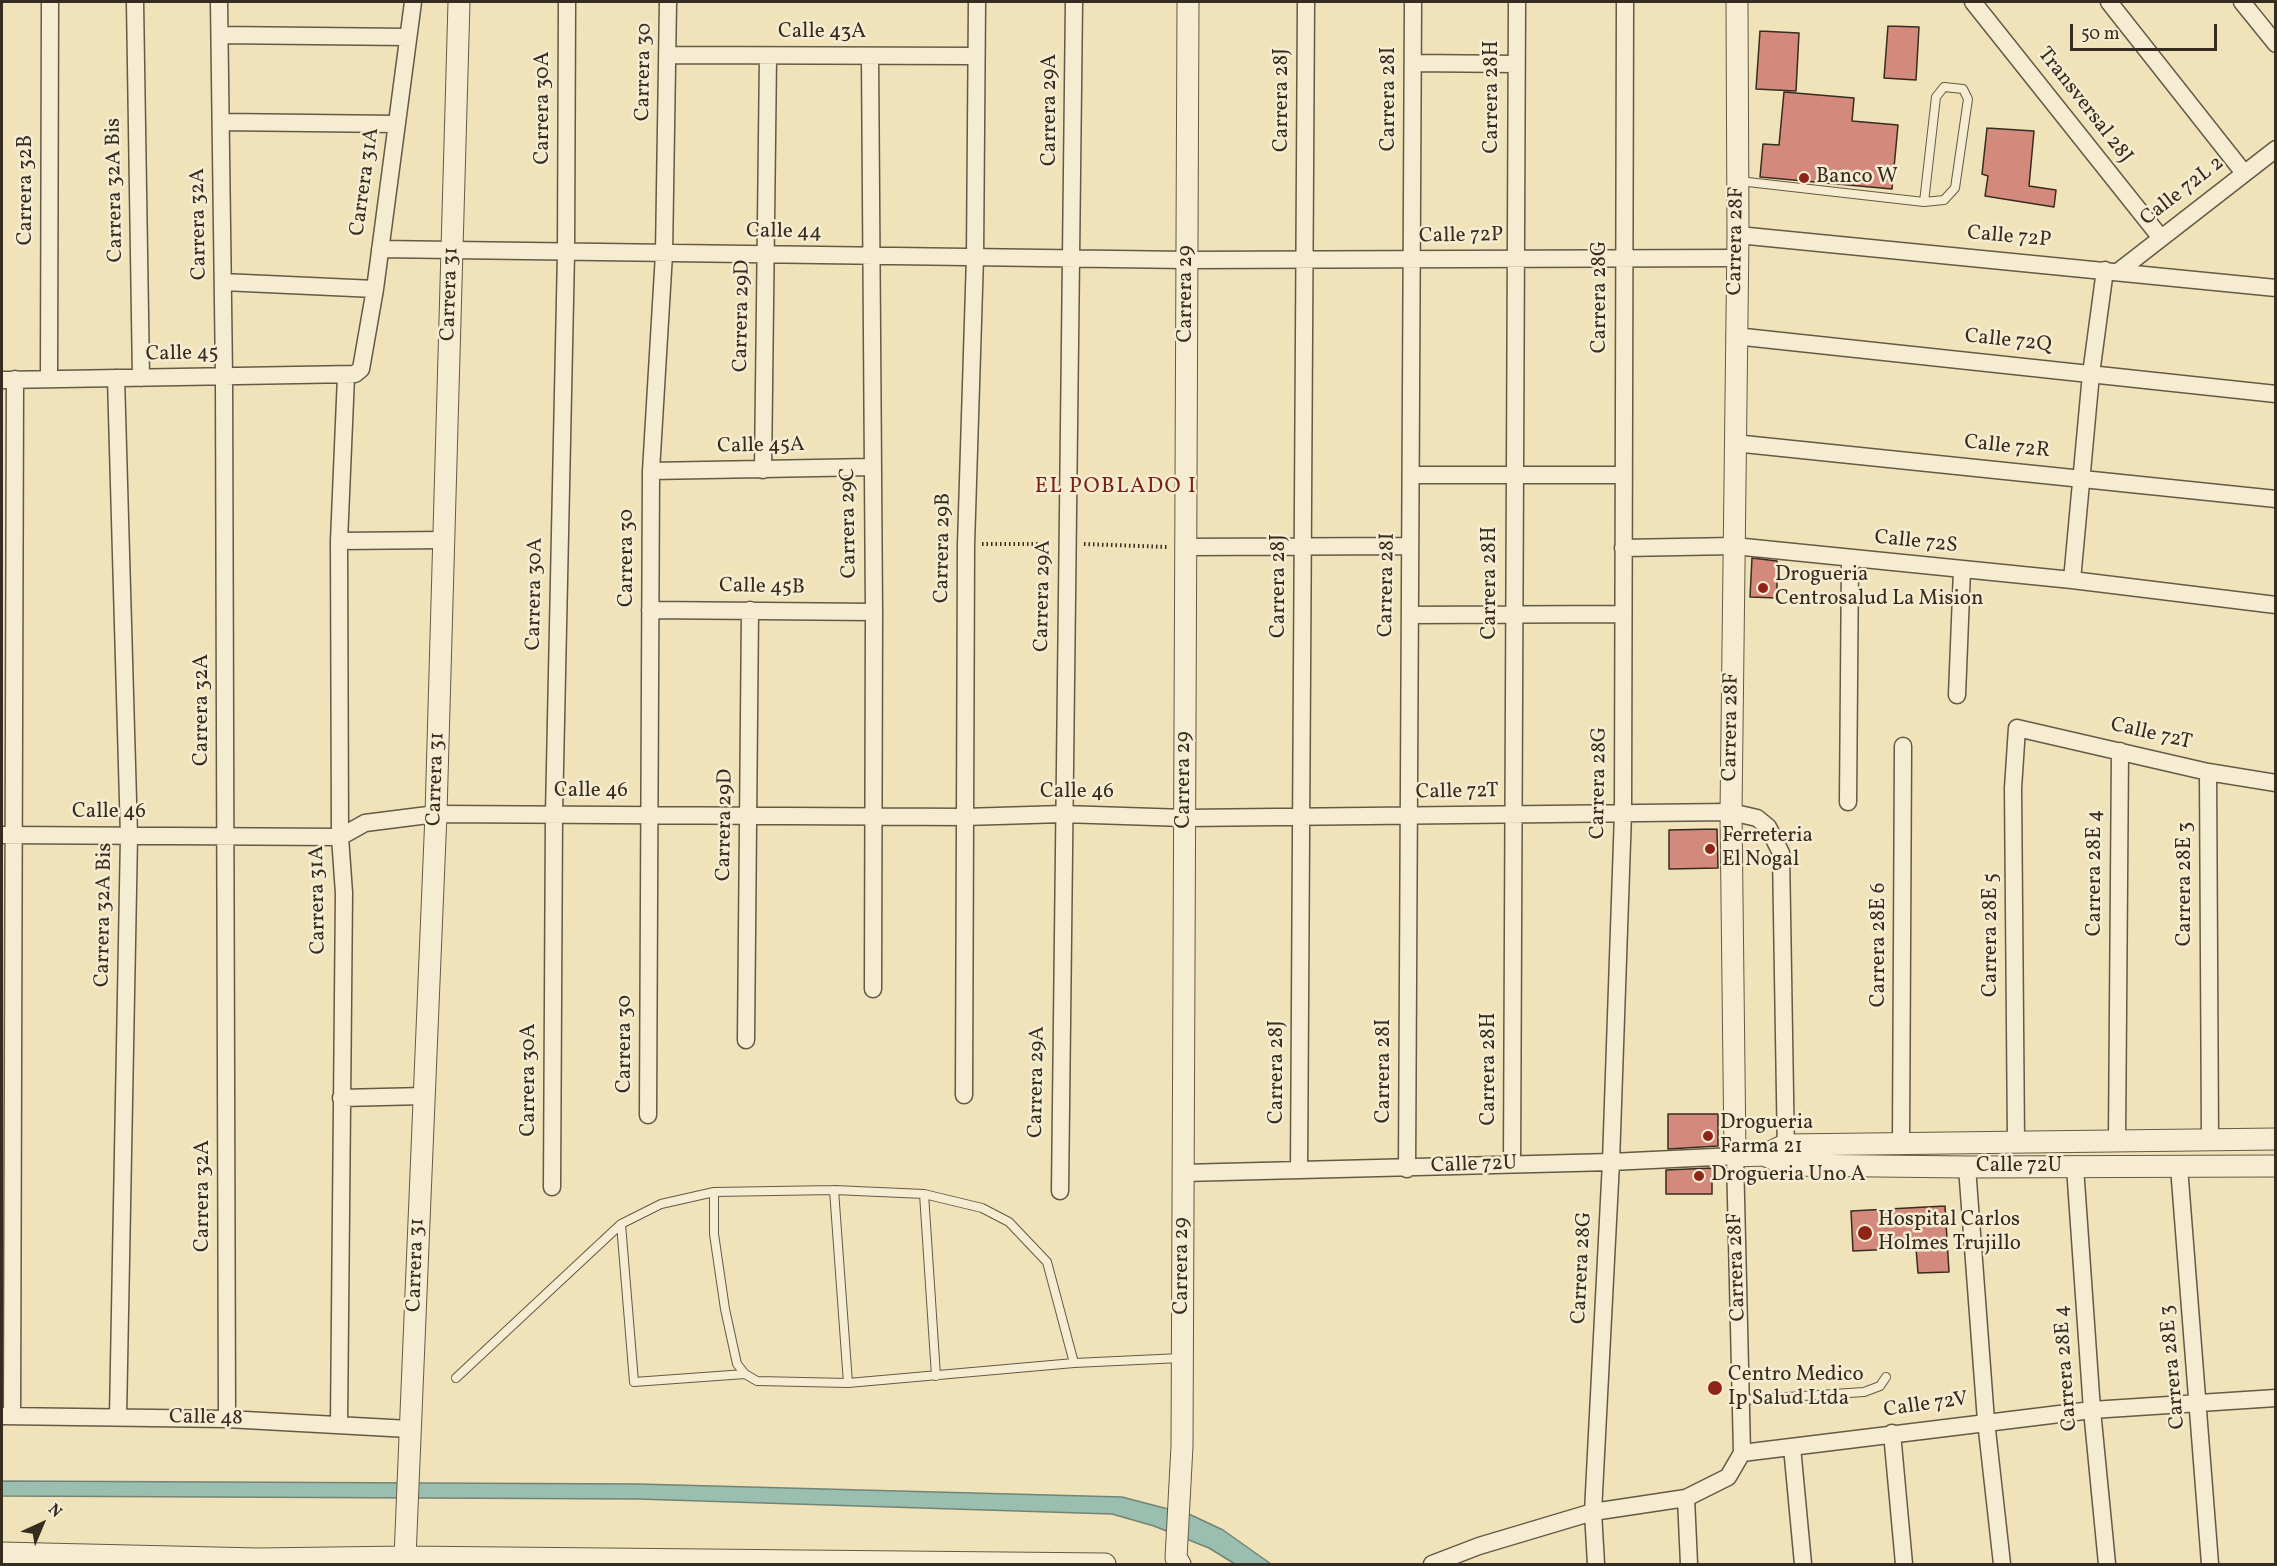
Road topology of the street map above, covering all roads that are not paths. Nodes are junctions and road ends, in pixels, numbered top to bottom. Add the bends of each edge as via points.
1 (50, 2) edge
2 (135, 2) edge
3 (219, 2) edge
4 (413, 2) edge
5 (459, 2) edge
6 (567, 2) edge
7 (668, 2) edge
8 (977, 2) edge
9 (1074, 2) edge
10 (1188, 2) edge
11 (1306, 2) edge
12 (1413, 2) edge
13 (1516, 2) edge
14 (1625, 2) edge
15 (1737, 2) edge
16 (1973, 2) edge
17 (2109, 2) edge
18 (2242, 2) edge
19 (220, 35) junction
20 (408, 37) junction
21 (2276, 44) edge
22 (668, 55) junction
23 (768, 56) junction
24 (870, 56) junction
25 (976, 56) junction
26 (1413, 63) junction
27 (1516, 64) junction
28 (221, 122) junction
29 (397, 124) junction
30 (2276, 149) edge
31 (2244, 173) junction
32 (1738, 181) junction
33 (1924, 202) junction
34 (1738, 236) junction
35 (2161, 238) junction
36 (380, 249) junction
37 (452, 251) junction
38 (566, 253) junction
39 (664, 254) junction
40 (767, 255) junction
41 (870, 257) junction
42 (975, 258) junction
43 (1073, 258) junction
44 (1737, 258) junction
45 (1514, 259) junction
46 (1187, 260) junction
47 (1305, 260) junction
48 (1623, 260) junction
49 (1412, 261) junction
50 (2112, 271) junction
51 (223, 282) junction
52 (2273, 286) edge
53 (375, 289) junction
54 (1735, 336) junction
55 (353, 372) junction
56 (2091, 374) junction
57 (224, 377) junction
58 (116, 378) junction
59 (141, 378) junction
60 (49, 379) junction
61 (8, 380) edge
62 (2276, 394) edge
63 (1734, 443) junction
64 (871, 467) junction
65 (763, 470) junction
66 (651, 471) junction
67 (1413, 475) junction
68 (1514, 475) junction
69 (1623, 475) junction
70 (2081, 478) junction
71 (2276, 499) edge
72 (444, 540) junction
73 (339, 541) junction
74 (1303, 546) junction
75 (1410, 546) junction
76 (1734, 546) junction
77 (1186, 547) junction
78 (1623, 548) junction
79 (1850, 559) junction
80 (1962, 570) junction
81 (2072, 580) junction
82 (2276, 605) edge
83 (650, 610) junction
84 (750, 610) junction
85 (874, 612) junction
86 (1514, 614) junction
87 (1623, 614) junction
88 (1410, 615) junction
89 (1957, 695) dead end
90 (2017, 728) joint
91 (1904, 746) dead end
92 (2120, 751) junction
93 (2208, 772) junction
94 (2276, 783) edge
95 (1848, 801) dead end
96 (1731, 812) junction
97 (436, 813) junction
98 (1623, 813) junction
99 (554, 814) junction
100 (649, 814) junction
101 (1063, 814) junction
102 (748, 815) junction
103 (1513, 815) junction
104 (873, 816) junction
105 (964, 817) junction
106 (1302, 817) junction
107 (1409, 817) junction
108 (1185, 818) junction
109 (8, 835) edge
110 (129, 836) junction
111 (226, 836) junction
112 (340, 837) junction
113 (873, 989) dead end
114 (746, 1040) dead end
115 (964, 1095) dead end
116 (424, 1096) junction
117 (341, 1098) junction
118 (648, 1115) dead end
119 (2276, 1139) edge
120 (2117, 1140) junction
121 (2210, 1140) junction
122 (2016, 1142) junction
123 (1901, 1144) junction
124 (1786, 1155) junction
125 (1735, 1156) junction
126 (1611, 1162) junction
127 (1512, 1164) junction
128 (2276, 1166) edge
129 (1967, 1167) junction
130 (2075, 1167) junction
131 (2179, 1167) junction
132 (1407, 1168) junction
133 (1299, 1170) junction
134 (1183, 1173) junction
135 (552, 1187) dead end
136 (834, 1190) junction
137 (1059, 1191) dead end
138 (714, 1192) junction
139 (924, 1194) junction
140 (621, 1224) junction
141 (1182, 1358) junction
142 (1074, 1363) junction
143 (745, 1374) junction
144 (936, 1376) junction
145 (1886, 1377) dead end
146 (456, 1378) dead end
147 (848, 1383) junction
148 (2276, 1398) edge
149 (1741, 1400) junction
150 (2200, 1404) junction
151 (2092, 1410) junction
152 (7, 1416) edge
153 (118, 1417) junction
154 (227, 1419) junction
155 (1986, 1421) junction
156 (339, 1423) junction
157 (1892, 1433) junction
158 (409, 1436) junction
159 (1792, 1447) junction
160 (1742, 1453) junction
161 (1686, 1498) junction
162 (1593, 1512) junction
163 (2, 1553) edge
164 (405, 1557) junction
165 (1176, 1558) edge
166 (97, 1559) edge
167 (375, 1561) edge
168 (479, 1561) edge
169 (258, 1562) edge
170 (586, 1562) edge
171 (694, 1562) edge
172 (803, 1563) edge
173 (915, 1563) edge
174 (1029, 1564) edge
175 (1105, 1564) edge
176 (1432, 1564) edge
177 (1596, 1564) edge
178 (1689, 1564) edge
179 (1803, 1564) edge
180 (1904, 1564) edge
181 (2002, 1564) edge
182 (2107, 1564) edge
183 (2210, 1564) edge

1 - 60 street, Carrera 32B
2 - 59 street, Carrera 32A Bis
3 - 19 street, Carrera 32A
4 - 20 street, Carrera 31A
5 - 37 street, Carrera 31
6 - 38 street, Carrera 30A
7 - 22 street, Carrera 30
8 - 25 street, Carrera 29B
9 - 43 street, Carrera 29A
10 - 46 street, Carrera 29
11 - 47 street, Carrera 28J
12 - 26 street, Carrera 28I
13 - 27 street, Carrera 28H
14 - 48 street, Carrera 28G
15 - 32 street, Carrera 28F
16 - 35 street, Transversal 28J
17 - 31 street
18 - 21 street
19 - 20 street
19 - 28 street, Carrera 32A
20 - 29 street, Carrera 31A
22 - 23 street, Calle 43A
22 - 39 street, Carrera 30
23 - 24 street, Calle 43A
23 - 40 street, Carrera 29D
24 - 25 street, Calle 43A
24 - 41 street, Carrera 29C
25 - 42 street, Carrera 29B
26 - 27 street
26 - 49 street, Carrera 28I
27 - 45 street, Carrera 28H
28 - 29 street
28 - 51 street, Carrera 32A
29 - 36 street, Carrera 31A
30 - 31 street, Calle 72L 2
31 - 35 street, Calle 72L 2
32 - 33 lane
32 - 34 street, Carrera 28F
33 - 33 lane via 1944,200 1955,188 1968,99 1963,89 1944,87 1936,97
34 - 44 street, Carrera 28F
34 - 50 street, Calle 72P
35 - 50 street, Calle 72L 2
36 - 37 street, Calle 44
36 - 53 street, Carrera 31A
37 - 38 street, Calle 44
37 - 72 street, Carrera 31
38 - 39 street, Calle 44
38 - 99 street, Carrera 30A
39 - 40 street, Calle 44
39 - 66 street, Carrera 30
40 - 41 street, Calle 44
40 - 65 street, Carrera 29D
41 - 42 street, Calle 44
41 - 64 street, Carrera 29C
42 - 43 street, Calle 44
42 - 105 street, Carrera 29B via 966,544
43 - 46 street, Calle 44
43 - 101 street, Carrera 29A
44 - 48 street, Calle 72P
44 - 54 street, Carrera 28F
45 - 48 street, Calle 72P
45 - 49 street, Calle 72P
45 - 68 street, Carrera 28H
46 - 47 street, Calle 72P
46 - 77 street, Carrera 29
47 - 49 street, Calle 72P
47 - 74 street, Carrera 28J
48 - 69 street, Carrera 28G
49 - 67 street, Carrera 28I
50 - 52 street, Calle 72P
50 - 56 street
51 - 53 street
51 - 57 street, Carrera 32A
53 - 55 street, Carrera 31A
54 - 56 street, Calle 72Q
54 - 63 street, Carrera 28F
55 - 57 street, Calle 45
55 - 73 street, Carrera 31A
56 - 62 street, Calle 72Q
56 - 70 street
57 - 59 street, Calle 45
57 - 111 street, Carrera 32A
58 - 59 street, Calle 45
58 - 60 street, Calle 45
58 - 110 street, Carrera 32A Bis
60 - 61 street, Calle 45
61 - 109 street
63 - 70 street, Calle 72R
63 - 76 street, Carrera 28F
64 - 65 street, Calle 45A
64 - 85 street, Carrera 29C
65 - 66 street, Calle 45A
66 - 83 street, Carrera 30
67 - 68 street
67 - 75 street, Carrera 28I
68 - 69 street
68 - 86 street, Carrera 28H
69 - 78 street, Carrera 28G
70 - 71 street, Calle 72R
70 - 81 street
72 - 73 street
72 - 97 street, Carrera 31
73 - 112 street, Carrera 31A
74 - 75 street
74 - 77 street
74 - 106 street, Carrera 28J
75 - 88 street, Carrera 28I
76 - 78 street, Calle 72S
76 - 79 street, Calle 72S
76 - 96 street, Carrera 28F
77 - 108 street, Carrera 29
78 - 87 street, Carrera 28G
79 - 80 street, Calle 72S
79 - 95 street
80 - 81 street, Calle 72S
80 - 89 street
81 - 82 street, Calle 72S
83 - 84 street, Calle 45B
83 - 100 street, Carrera 30
84 - 85 street, Calle 45B
84 - 102 street, Carrera 29D
85 - 104 street, Carrera 29C
86 - 87 street
86 - 88 street
86 - 103 street, Carrera 28H
87 - 98 street, Carrera 28G
88 - 107 street, Carrera 28I
90 - 92 street, Calle 72T
90 - 122 street, Carrera 28E 5 via 2013,789
91 - 123 street, Carrera 28E 6
92 - 93 street, Calle 72T
92 - 120 street, Carrera 28E 4
93 - 94 street, Calle 72T
93 - 121 street, Carrera 28E 3
96 - 98 street, Calle 72T
96 - 124 street, Calle 72T via 1757,818 1768,827 1781,853
96 - 125 street, Carrera 28F
97 - 99 street, Calle 46
97 - 112 street, Calle 46 via 365,823
97 - 116 street, Carrera 31
98 - 103 street, Calle 72T
98 - 126 street, Carrera 28G
99 - 100 street, Calle 46
99 - 135 street, Carrera 30A
100 - 102 street, Calle 46
100 - 118 street, Carrera 30
101 - 105 street, Calle 46
101 - 108 street, Calle 46
101 - 137 street, Carrera 29A
102 - 104 street, Calle 46
102 - 114 street, Carrera 29D
103 - 107 street, Calle 72T
103 - 127 street, Carrera 28H
104 - 105 street, Calle 46
104 - 113 street, Carrera 29C
105 - 115 street, Carrera 29B
106 - 107 street, Calle 72T
106 - 108 street, Calle 72T
106 - 133 street, Carrera 28J
107 - 132 street, Carrera 28I
108 - 134 street, Carrera 29
109 - 110 street, Calle 46
109 - 152 street
110 - 111 street, Calle 46
110 - 153 street, Carrera 32A Bis
111 - 112 street, Calle 46
111 - 154 street, Carrera 32A
112 - 117 street, Carrera 31A via 344,893
116 - 117 street
116 - 158 street, Carrera 31
117 - 156 street, Carrera 31A
119 - 121 street, Calle 72U
120 - 121 street, Calle 72U
120 - 122 street, Calle 72U
122 - 123 street, Calle 72U
123 - 124 street, Calle 72U
124 - 125 street, Calle 72U
124 - 129 street, Calle 72U
125 - 126 street, Calle 72U
125 - 149 street, Carrera 28F
126 - 127 street, Calle 72U
126 - 162 street, Carrera 28G
127 - 132 street, Calle 72U
128 - 131 street, Calle 72U
129 - 130 street, Calle 72U
129 - 155 street
130 - 131 street, Calle 72U
130 - 151 street, Carrera 28E 4
131 - 150 street, Carrera 28E 3
132 - 133 street, Calle 72U
133 - 134 street, Calle 72U
134 - 141 street, Carrera 29
136 - 138 lane
136 - 139 lane
136 - 147 lane
138 - 140 lane via 661,1204
138 - 143 lane via 714,1234 725,1309 737,1364
139 - 142 lane via 982,1208 1009,1222 1047,1262
139 - 144 lane
140 - 143 lane via 634,1382
140 - 146 lane
141 - 142 lane
141 - 165 street, Carrera 29
142 - 144 lane
143 - 147 lane via 758,1381
144 - 147 lane
145 - 149 lane via 1880,1386 1864,1392
148 - 150 street, Calle 72V
149 - 160 street, Carrera 28F
150 - 151 street, Calle 72V
150 - 183 street, Carrera 28E 3
151 - 155 street, Calle 72V
151 - 182 street, Carrera 28E 4
152 - 153 street, Calle 48
153 - 154 street, Calle 48
154 - 156 street, Calle 48
155 - 157 street, Calle 72V
155 - 181 street
156 - 158 street, Calle 48
157 - 159 street, Calle 72V
157 - 180 street
158 - 164 street, Carrera 31
159 - 160 street, Calle 72V
159 - 179 street
160 - 161 street via 1728,1477
161 - 162 street
161 - 178 street
162 - 176 street
162 - 177 street, Carrera 28G
163 - 166 street
164 - 167 street
164 - 168 street
166 - 169 street
167 - 169 street
168 - 170 street
170 - 171 street
171 - 172 street
172 - 173 street
173 - 174 street
174 - 175 street

